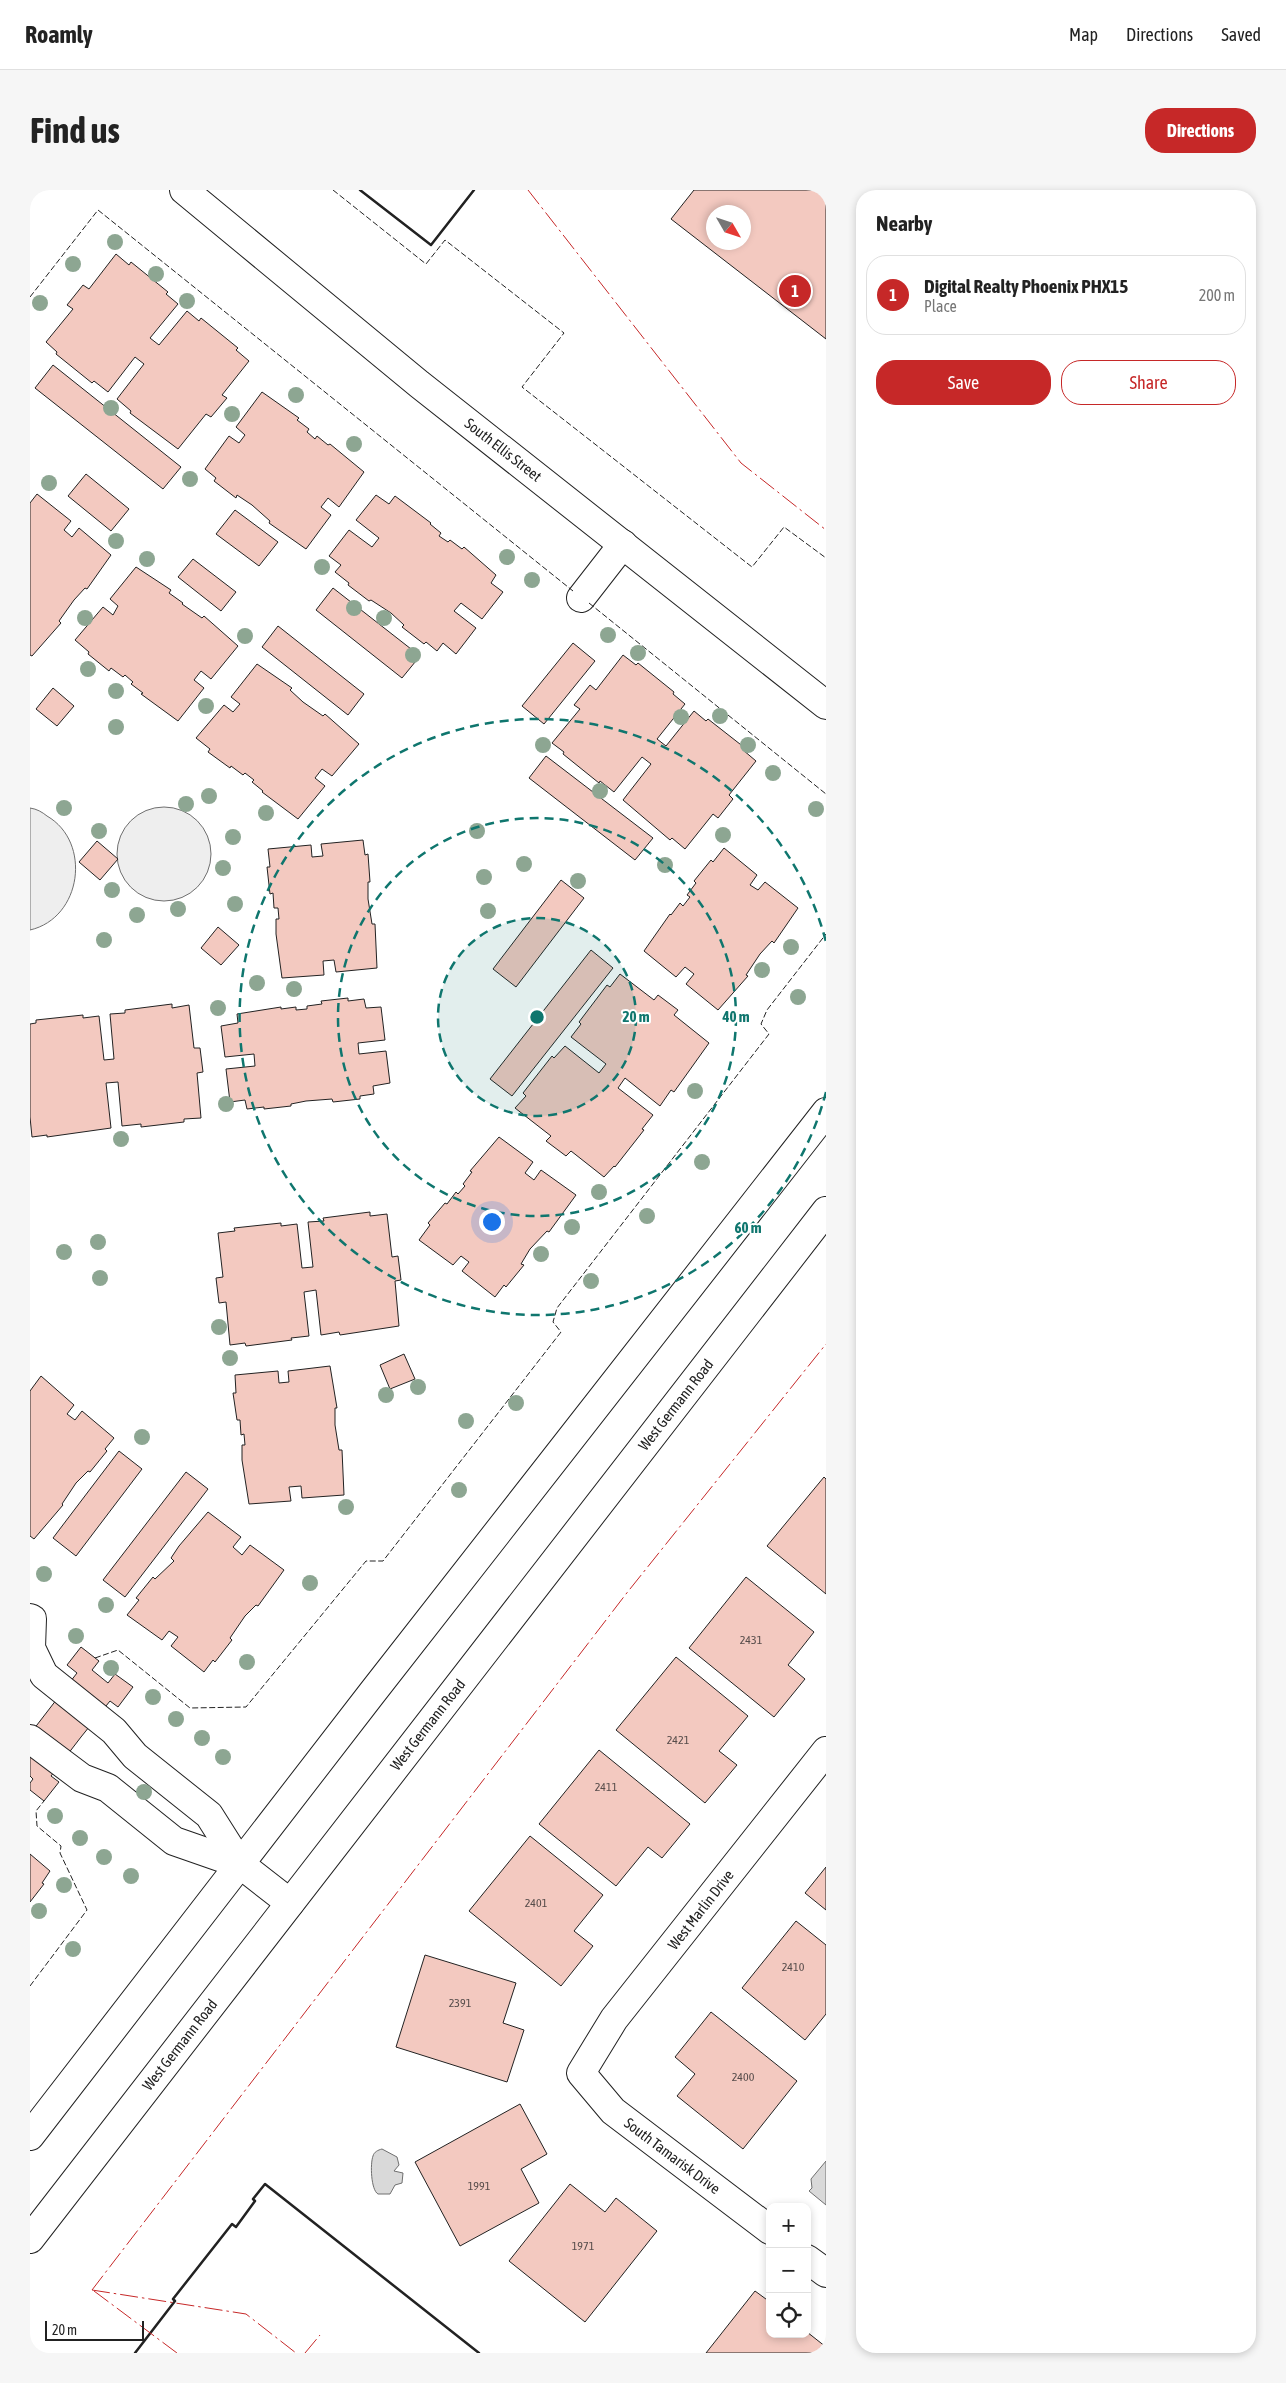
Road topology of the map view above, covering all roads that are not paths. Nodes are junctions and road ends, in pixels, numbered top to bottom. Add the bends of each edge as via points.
1 (184, 190) edge
2 (623, 544) junction
3 (581, 598) dead end
4 (826, 705) edge
5 (826, 1112) edge
6 (826, 1212) edge
7 (30, 1618) edge
8 (30, 1739) edge
9 (826, 1752) edge
10 (134, 1756) junction
11 (108, 1788) junction
12 (240, 1864) junction
13 (290, 1903) junction
14 (582, 2073) joint
15 (30, 2136) edge
16 (766, 2227) edge
17 (30, 2239) edge
18 (811, 2262) edge
19 (826, 2273) edge

1 - 2 main road, South Ellis Street via 419,384
2 - 3 main road
2 - 4 main road, South Ellis Street
5 - 12 main road
6 - 13 main road, West Germann Road
7 - 10 main road via 31,1648 44,1675 114,1731
8 - 11 main road via 82,1778
9 - 14 main road, West Marlin Drive via 614,2019
10 - 11 main road
10 - 12 main road via 209,1815
11 - 12 main road via 174,1841
12 - 13 main road
12 - 15 main road
13 - 17 main road, West Germann Road
14 - 16 main road, South Tamarisk Drive via 613,2111
18 - 19 main road

